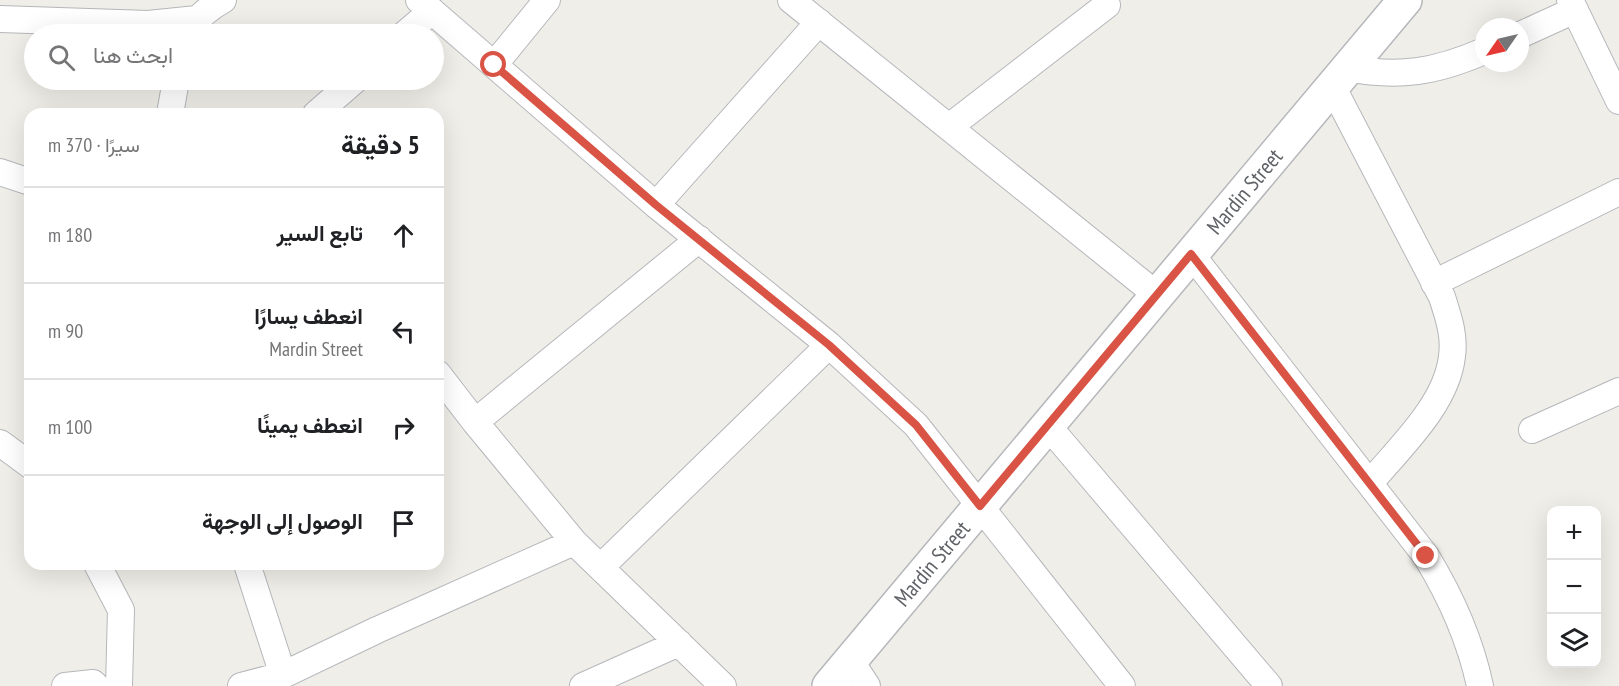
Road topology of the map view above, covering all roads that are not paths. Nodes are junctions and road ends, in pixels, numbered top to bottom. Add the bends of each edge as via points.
1 (223, 0) edge
2 (547, 0) edge
3 (791, 0) edge
4 (1405, 0) edge
5 (1107, 5) dead end
6 (1573, 5) edge
7 (425, 6) edge
8 (0, 19) edge
9 (819, 22) junction
10 (148, 24) edge
11 (195, 24) edge
12 (412, 24) edge
13 (1529, 29) edge
14 (1608, 50) edge
15 (1475, 54) edge
16 (494, 65) junction
17 (1340, 77) junction
18 (174, 90) edge
19 (344, 90) edge
20 (1619, 101) edge
21 (171, 108) edge
22 (323, 108) edge
23 (949, 127) junction
24 (0, 172) edge
25 (24, 180) edge
26 (1619, 192) edge
27 (656, 205) junction
28 (699, 239) junction
29 (1191, 254) junction
30 (1434, 283) junction
31 (1157, 295) junction
32 (829, 345) junction
33 (444, 382) edge
34 (1619, 391) edge
35 (476, 422) junction
36 (1048, 426) junction
37 (1532, 430) dead end
38 (0, 443) edge
39 (24, 461) edge
40 (1370, 483) junction
41 (980, 506) junction
42 (574, 542) junction
43 (601, 567) junction
44 (100, 570) edge
45 (249, 570) edge
46 (679, 643) junction
47 (858, 673) edge
48 (283, 675) junction
49 (65, 686) edge
50 (96, 686) edge
51 (119, 686) edge
52 (241, 686) edge
53 (583, 686) edge
54 (723, 686) edge
55 (829, 686) edge
56 (1122, 686) edge
57 (1269, 686) edge
58 (1480, 686) edge

1 - 11 street
2 - 16 street
3 - 9 street
4 - 17 street, Mardin Street
5 - 23 street
6 - 13 street
6 - 14 street
7 - 12 street
7 - 16 street
8 - 10 street
9 - 23 street
9 - 27 street
14 - 20 street
15 - 17 street via 1420,72
16 - 27 street
17 - 29 street, Mardin Street
17 - 30 street
18 - 21 street
19 - 22 street
23 - 31 street
24 - 25 street
26 - 30 street
27 - 28 street
28 - 32 street
28 - 35 street
29 - 31 street, Mardin Street
29 - 40 street
30 - 40 street via 1451,326 1452,356 1445,385 1430,411
31 - 36 street, Mardin Street
32 - 41 street via 916,425
32 - 43 street
33 - 35 street
34 - 37 street
35 - 42 street
36 - 41 street, Mardin Street
36 - 57 street
38 - 39 street
40 - 58 street via 1440,580 1463,629
41 - 47 street, Mardin Street
41 - 56 street
42 - 43 street
42 - 48 street
43 - 46 street
44 - 51 street via 121,610
45 - 48 street
46 - 53 street
46 - 54 street
47 - 55 street, Mardin Street
48 - 52 street
49 - 50 street

